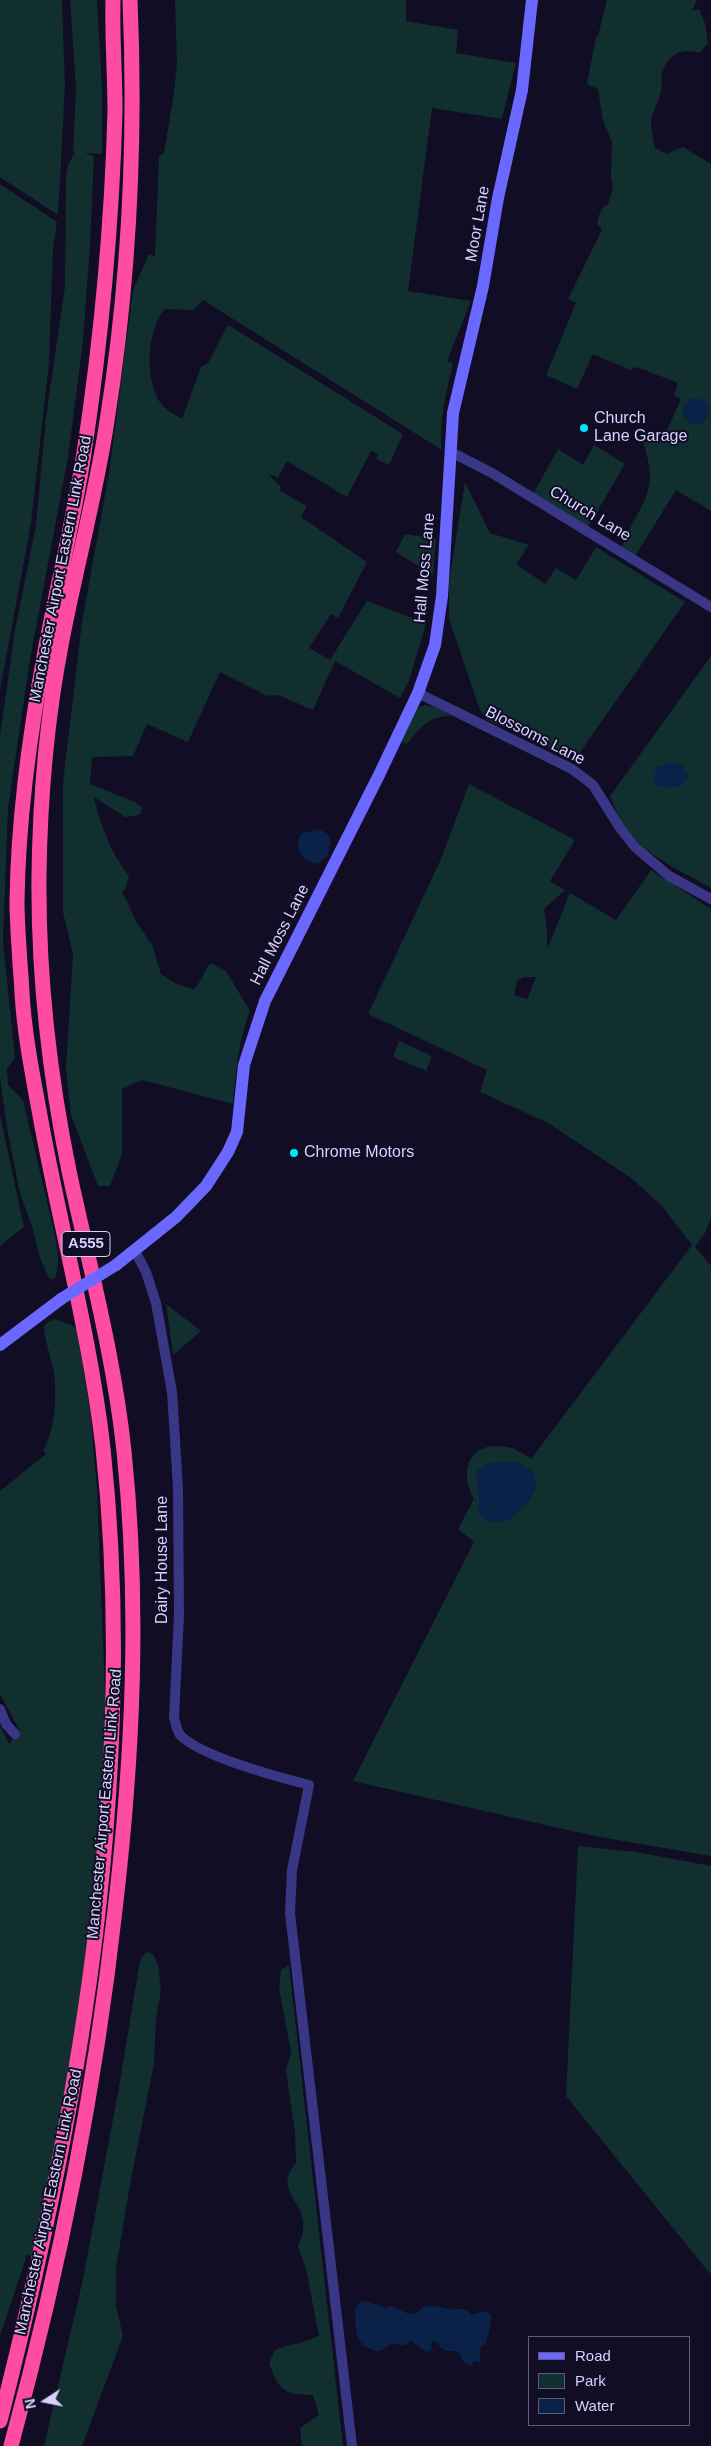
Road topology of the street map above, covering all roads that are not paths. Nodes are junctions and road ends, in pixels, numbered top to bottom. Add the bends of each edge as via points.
1 (108, 0) edge
2 (113, 0) edge
3 (132, 0) edge
4 (532, 0) edge
5 (112, 37) junction
6 (451, 452) junction
7 (711, 607) edge
8 (418, 693) junction
9 (711, 899) edge
10 (135, 1251) junction
11 (0, 1345) edge
12 (0, 1709) edge
13 (15, 1734) dead end
14 (0, 2420) edge
15 (12, 2446) edge
16 (352, 2446) edge

1 - 5 highway
2 - 5 highway, Manchester Airport Eastern Link Road / A555
3 - 15 highway, Manchester Airport Eastern Link Road / A555 via 132,105 126,240 114,368 93,504 62,642 51,710 39,884 42,991 55,1094 109,1350 123,1444 132,1547 133,1695 121,1862 99,2041 64,2233
4 - 6 street, Moor Lane via 522,90 483,286 453,413
5 - 14 highway, Manchester Airport Eastern Link Road / A555 via 115,102 112,185 99,330 83,458 35,707 20,824 17,910 25,1029 90,1356 102,1447 115,1650 113,1728 103,1867 78,2055 49,2218
6 - 7 street, Church Lane
6 - 8 street, Hall Moss Lane via 442,596 435,645
8 - 9 street, Blossoms Lane via 572,769 593,785 635,847 669,876
8 - 10 street, Hall Moss Lane via 265,1001 244,1065 237,1132 228,1152 196,1197
10 - 11 street, Hall Moss Lane, bridge via 61,1298
10 - 16 street, Dairy House Lane via 156,1303 172,1392 178,1488 179,1615 174,1718 179,1734 196,1748 309,1785 292,1870 290,1913
12 - 13 street via 6,1724

